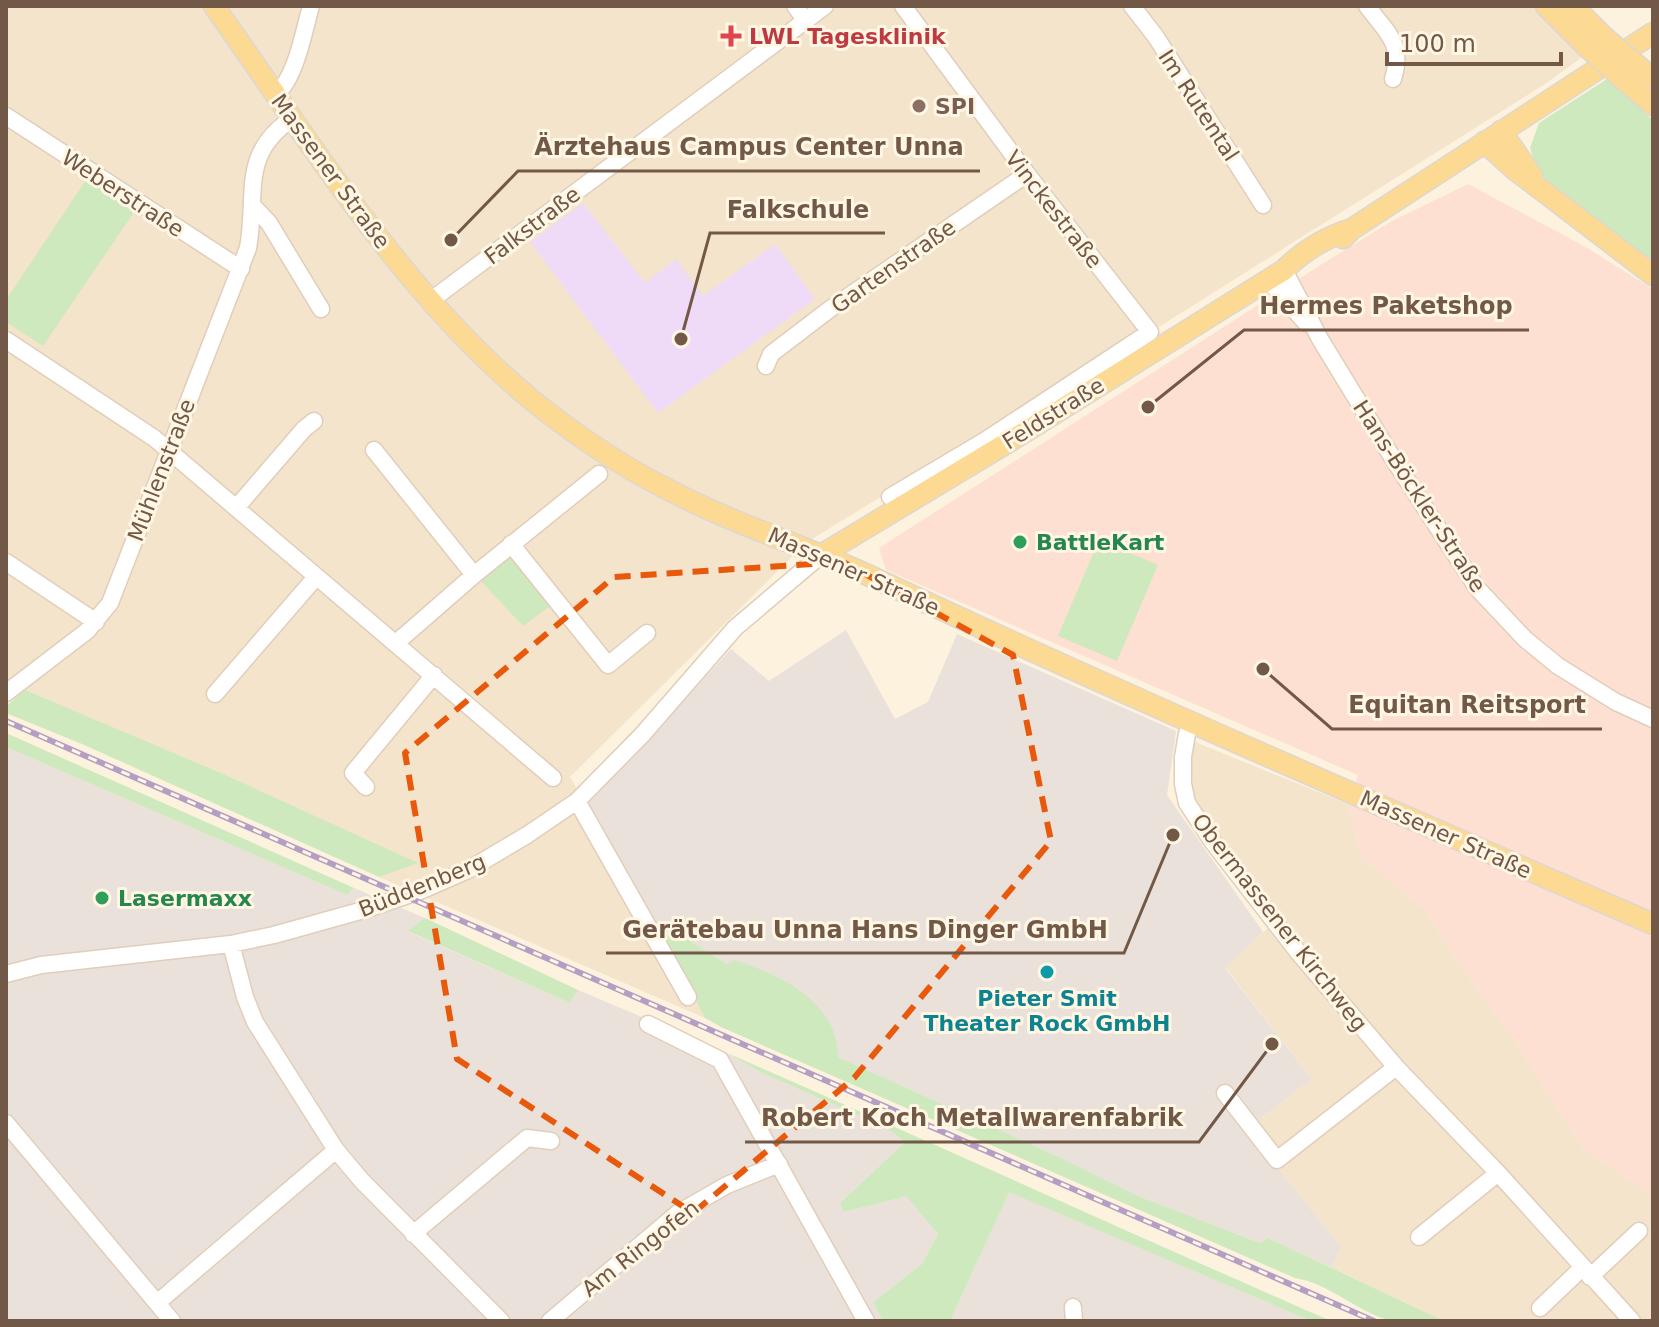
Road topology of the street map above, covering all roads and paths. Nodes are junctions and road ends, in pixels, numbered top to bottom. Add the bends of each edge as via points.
1 (214, 6) edge
2 (311, 6) edge
3 (795, 6) edge
4 (825, 6) edge
5 (903, 6) edge
6 (1132, 6) edge
7 (1367, 6) edge
8 (1546, 6) edge
9 (1573, 6) edge
10 (806, 21) junction
11 (1653, 33) edge
12 (1596, 42) junction
13 (1639, 76) edge
14 (1393, 79) dead end
15 (276, 94) junction
16 (1653, 105) edge
17 (1528, 113) junction
18 (6, 116) edge
19 (293, 118) junction
20 (1492, 136) junction
21 (1525, 164) junction
22 (1027, 174) junction
23 (1541, 189) junction
24 (1263, 205) dead end
25 (253, 206) junction
26 (241, 269) junction
27 (1276, 275) junction
28 (1653, 275) edge
29 (430, 301) junction
30 (321, 309) dead end
31 (1150, 332) joint
32 (6, 340) edge
33 (766, 366) dead end
34 (314, 421) dead end
35 (168, 450) junction
36 (374, 450) dead end
37 (599, 474) dead end
38 (890, 497) dead end
39 (236, 508) junction
40 (511, 544) junction
41 (821, 555) junction
42 (6, 562) edge
43 (474, 575) junction
44 (316, 577) junction
45 (96, 622) junction
46 (647, 633) dead end
47 (396, 643) junction
48 (434, 675) junction
49 (6, 693) edge
50 (215, 694) dead end
51 (1653, 719) edge
52 (1192, 721) junction
53 (553, 778) dead end
54 (366, 787) dead end
55 (577, 801) junction
56 (1653, 924) edge
57 (231, 944) junction
58 (6, 974) edge
59 (688, 997) dead end
60 (648, 1024) dead end
61 (1396, 1067) junction
62 (1225, 1093) dead end
63 (6, 1123) edge
64 (551, 1141) dead end
65 (336, 1150) junction
66 (779, 1164) junction
67 (1498, 1173) junction
68 (1639, 1231) dead end
69 (413, 1234) junction
70 (1419, 1237) dead end
71 (1586, 1273) junction
72 (157, 1303) junction
73 (1540, 1308) dead end
74 (172, 1321) edge
75 (501, 1321) edge
76 (550, 1321) edge
77 (866, 1321) edge
78 (1632, 1321) edge

1 - 15 main road, Massener Straße
2 - 15 street via 287,83
3 - 10 street
4 - 10 street, Falkstraße
5 - 22 street, Vinckestraße
6 - 24 street, Im Rutental
7 - 14 street via 1397,45
8 - 12 main road
9 - 12 main road
10 - 29 street, Falkstraße
11 - 17 main road, Feldstraße
12 - 13 main road, bridge
13 - 16 main road
15 - 19 main road, Massener Straße
17 - 20 main road, Feldstraße
17 - 21 main road via 1522,132
18 - 26 street, Weberstraße
19 - 25 street, Mühlenstraße via 271,135 256,158
19 - 29 main road, Massener Straße via 366,223
20 - 21 main road
20 - 23 main road via 1495,154
20 - 27 main road, Feldstraße
21 - 23 main road
22 - 31 street, Vinckestraße
22 - 33 street, Gartenstraße via 830,309 771,354
23 - 28 main road
25 - 26 street, Mühlenstraße
25 - 30 street
26 - 35 street, Mühlenstraße
27 - 41 main road, Feldstraße
27 - 51 street, Hans-Böckler-Straße via 1477,588 1558,666
29 - 41 main road, Massener Straße via 526,395 616,460 668,490
31 - 38 street, Feldstraße
32 - 35 street
34 - 39 street
35 - 39 street
35 - 45 street, Mühlenstraße via 116,591
36 - 43 street
37 - 40 street
39 - 44 street
40 - 43 street
40 - 46 street via 608,665
41 - 52 main road, Massener Straße
41 - 55 street, Büddenberg via 735,628
42 - 45 street
43 - 47 street
44 - 47 street
44 - 50 street
45 - 49 street, Mühlenstraße
47 - 48 street
48 - 53 street
48 - 54 street via 353,773
52 - 56 main road, Massener Straße
52 - 61 street, Obermassener Kirchweg via 1183,784 1196,819 1298,952
55 - 57 street, Büddenberg via 496,855 420,891 339,918
55 - 59 street
57 - 58 street, Büddenberg via 41,965
57 - 65 street via 255,1022
60 - 66 street via 720,1060
61 - 62 street via 1277,1160
61 - 67 street, Obermassener Kirchweg
63 - 72 street
64 - 69 street via 527,1138
65 - 69 street
65 - 72 street
66 - 76 street, Am Ringofen via 678,1213
66 - 77 street
67 - 70 street
67 - 71 street, Obermassener Kirchweg
68 - 71 street
69 - 75 street
71 - 73 street
71 - 78 street, Obermassener Kirchweg
72 - 74 street

